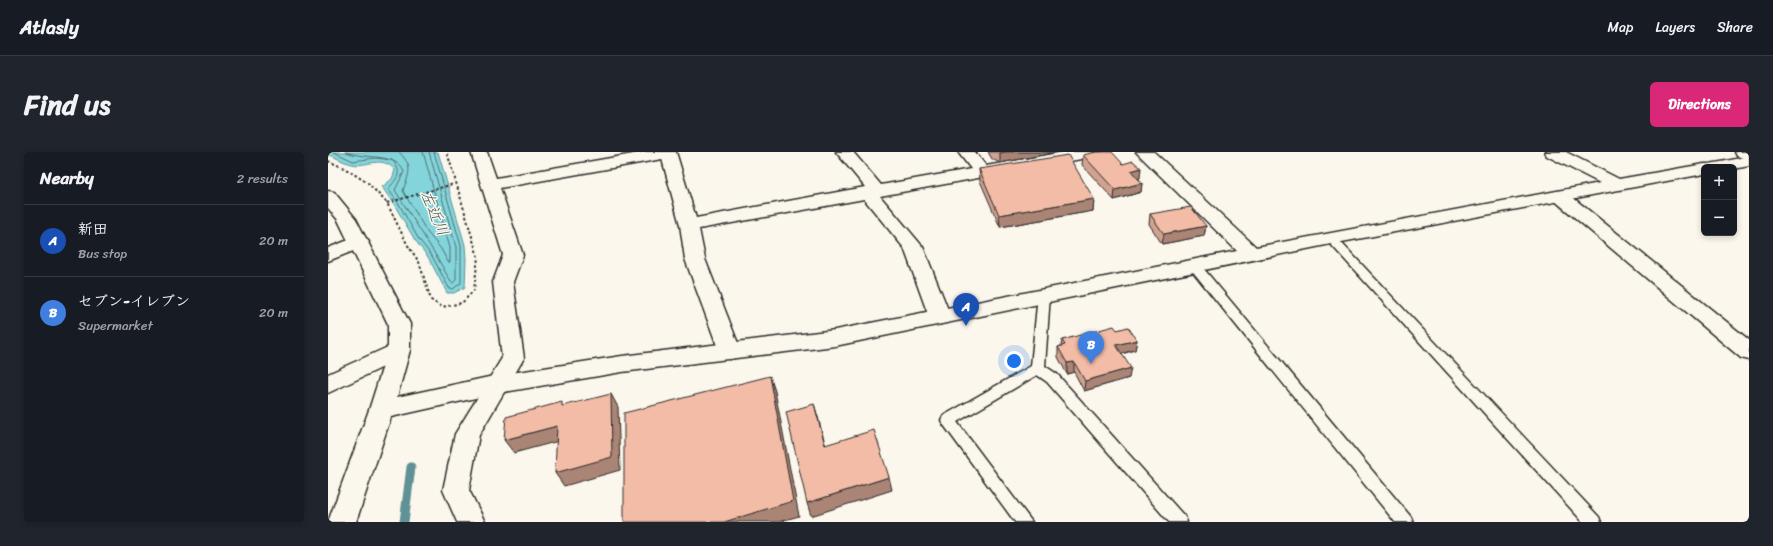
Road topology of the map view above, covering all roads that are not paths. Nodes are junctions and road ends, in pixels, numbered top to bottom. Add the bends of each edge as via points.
1 (479, 152) edge
2 (668, 152) edge
3 (844, 152) edge
4 (966, 152) edge
5 (1092, 152) edge
6 (1144, 152) edge
7 (1553, 152) edge
8 (1743, 152) edge
9 (1749, 155) edge
10 (1749, 161) edge
11 (1732, 164) edge
12 (1701, 170) edge
13 (982, 172) junction
14 (489, 185) junction
15 (1617, 185) junction
16 (873, 191) junction
17 (328, 196) edge
18 (1560, 196) junction
19 (689, 225) junction
20 (1331, 238) junction
21 (359, 242) junction
22 (1252, 254) junction
23 (328, 255) edge
24 (1194, 265) junction
25 (1044, 295) junction
26 (940, 317) junction
27 (399, 350) junction
28 (730, 351) junction
29 (1749, 352) edge
30 (1038, 368) junction
31 (328, 384) edge
32 (498, 384) junction
33 (381, 410) junction
34 (342, 522) edge
35 (471, 522) edge
36 (1024, 522) edge
37 (1179, 522) edge
38 (1405, 522) edge
39 (1593, 522) edge

1 - 14 street
2 - 14 street
2 - 19 street
3 - 16 street
4 - 13 street
5 - 13 street
6 - 22 street
7 - 15 street
8 - 9 street
10 - 11 street
12 - 15 street
13 - 16 street
14 - 32 street via 513,255 503,282 513,358
15 - 18 street
16 - 19 street
16 - 26 street via 913,247
17 - 21 street via 347,219
18 - 20 street
18 - 29 street
19 - 28 street via 695,259
20 - 22 street
20 - 39 lane
21 - 23 street
21 - 27 street via 399,324
22 - 24 street
24 - 25 street
24 - 38 lane
25 - 26 street
25 - 30 lane
26 - 28 street via 835,338
27 - 31 street
27 - 33 street
28 - 32 street via 622,364
30 - 36 lane via 948,420
30 - 37 lane via 1052,378
32 - 33 street
32 - 35 street via 467,434 456,490
33 - 34 street

